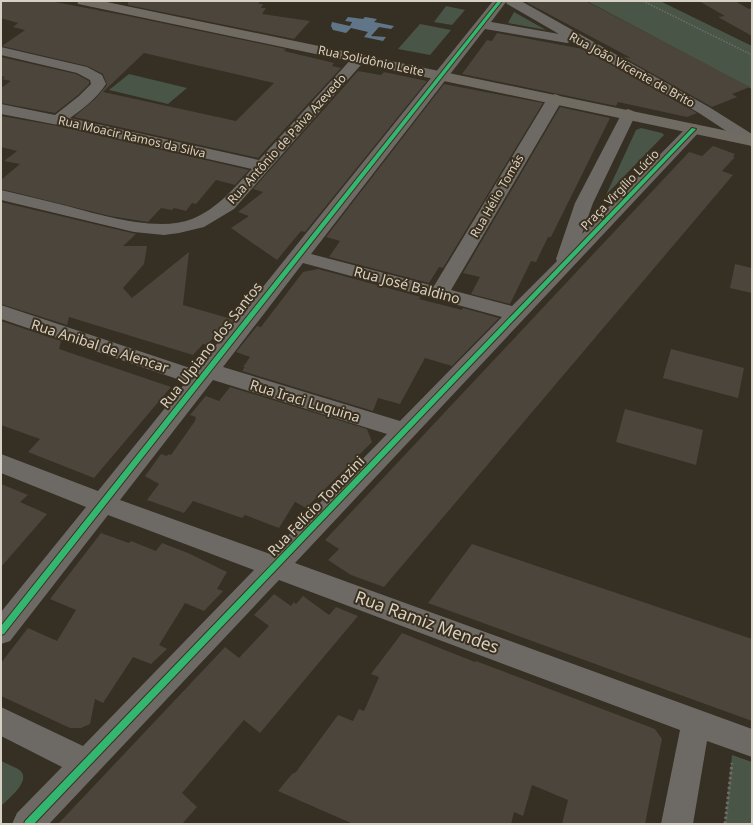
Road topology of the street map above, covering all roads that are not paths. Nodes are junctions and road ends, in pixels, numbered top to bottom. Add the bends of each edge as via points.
1 (83, 1) edge
2 (500, 1) edge
3 (512, 1) edge
4 (482, 24) junction
5 (583, 42) junction
6 (1, 51) edge
7 (360, 58) junction
8 (441, 75) junction
9 (555, 99) junction
10 (1, 109) edge
11 (628, 114) junction
12 (58, 120) junction
13 (694, 129) junction
14 (752, 141) edge
15 (262, 166) junction
16 (1, 195) edge
17 (297, 256) junction
18 (563, 266) junction
19 (439, 294) junction
20 (1, 312) edge
21 (517, 314) junction
22 (203, 374) junction
23 (404, 431) junction
24 (1, 464) edge
25 (102, 503) junction
26 (276, 566) junction
27 (1, 632) edge
28 (1, 721) edge
29 (696, 721) junction
30 (742, 749) edge
31 (87, 763) junction
32 (28, 824) edge
33 (677, 824) edge

1 - 7 main road, Rua Solidônio Leite
2 - 4 street, Rua Ulpiano dos Santos
3 - 5 street, Rua João Vicente de Brito
4 - 5 street
4 - 8 street, Rua Ulpiano dos Santos
5 - 14 street, Rua João Vicente de Brito via 704,110
6 - 12 street via 82,70 97,78 99,84 93,91
7 - 8 main road, Rua Solidônio Leite
7 - 15 street, Rua Antônio de Paiva Azevedo
8 - 9 main road, Rua Solidônio Leite
8 - 17 street, Rua Ulpiano dos Santos
9 - 11 main road, Rua Solidônio Leite
9 - 19 street, Rua Hélio Tomás
10 - 12 street, Rua Moacir Ramos da Silva
11 - 13 main road, Rua Solidônio Leite
11 - 18 street, Praça Virgílio Lúcio via 584,203
12 - 15 street, Rua Moacir Ramos da Silva
13 - 14 main road, Rua Solidônio Leite
13 - 18 street, Praça Virgílio Lúcio
15 - 16 street, Rua Antônio de Paiva Azevedo via 228,205 200,222 177,228 147,228 120,224
17 - 19 street, Rua José Baldino
17 - 22 street, Rua Ulpiano dos Santos
18 - 21 street, Rua Felício Tomazini
19 - 21 street, Rua José Baldino
20 - 22 street, Rua Anibal de Alencar
21 - 23 street, Rua Felício Tomazini
22 - 23 street, Rua Iraci Luquina
22 - 25 street, Rua Ulpiano dos Santos
23 - 26 street, Rua Felício Tomazini
24 - 25 street, Rua Ramiz Mendes
25 - 26 street, Rua Ramiz Mendes
25 - 27 street, Rua Ulpiano dos Santos
26 - 29 street, Rua Ramiz Mendes
26 - 31 street, Rua Felício Tomazini
28 - 31 street
29 - 30 street, Rua Ramiz Mendes
29 - 33 street
31 - 32 street, Rua Felício Tomazini

